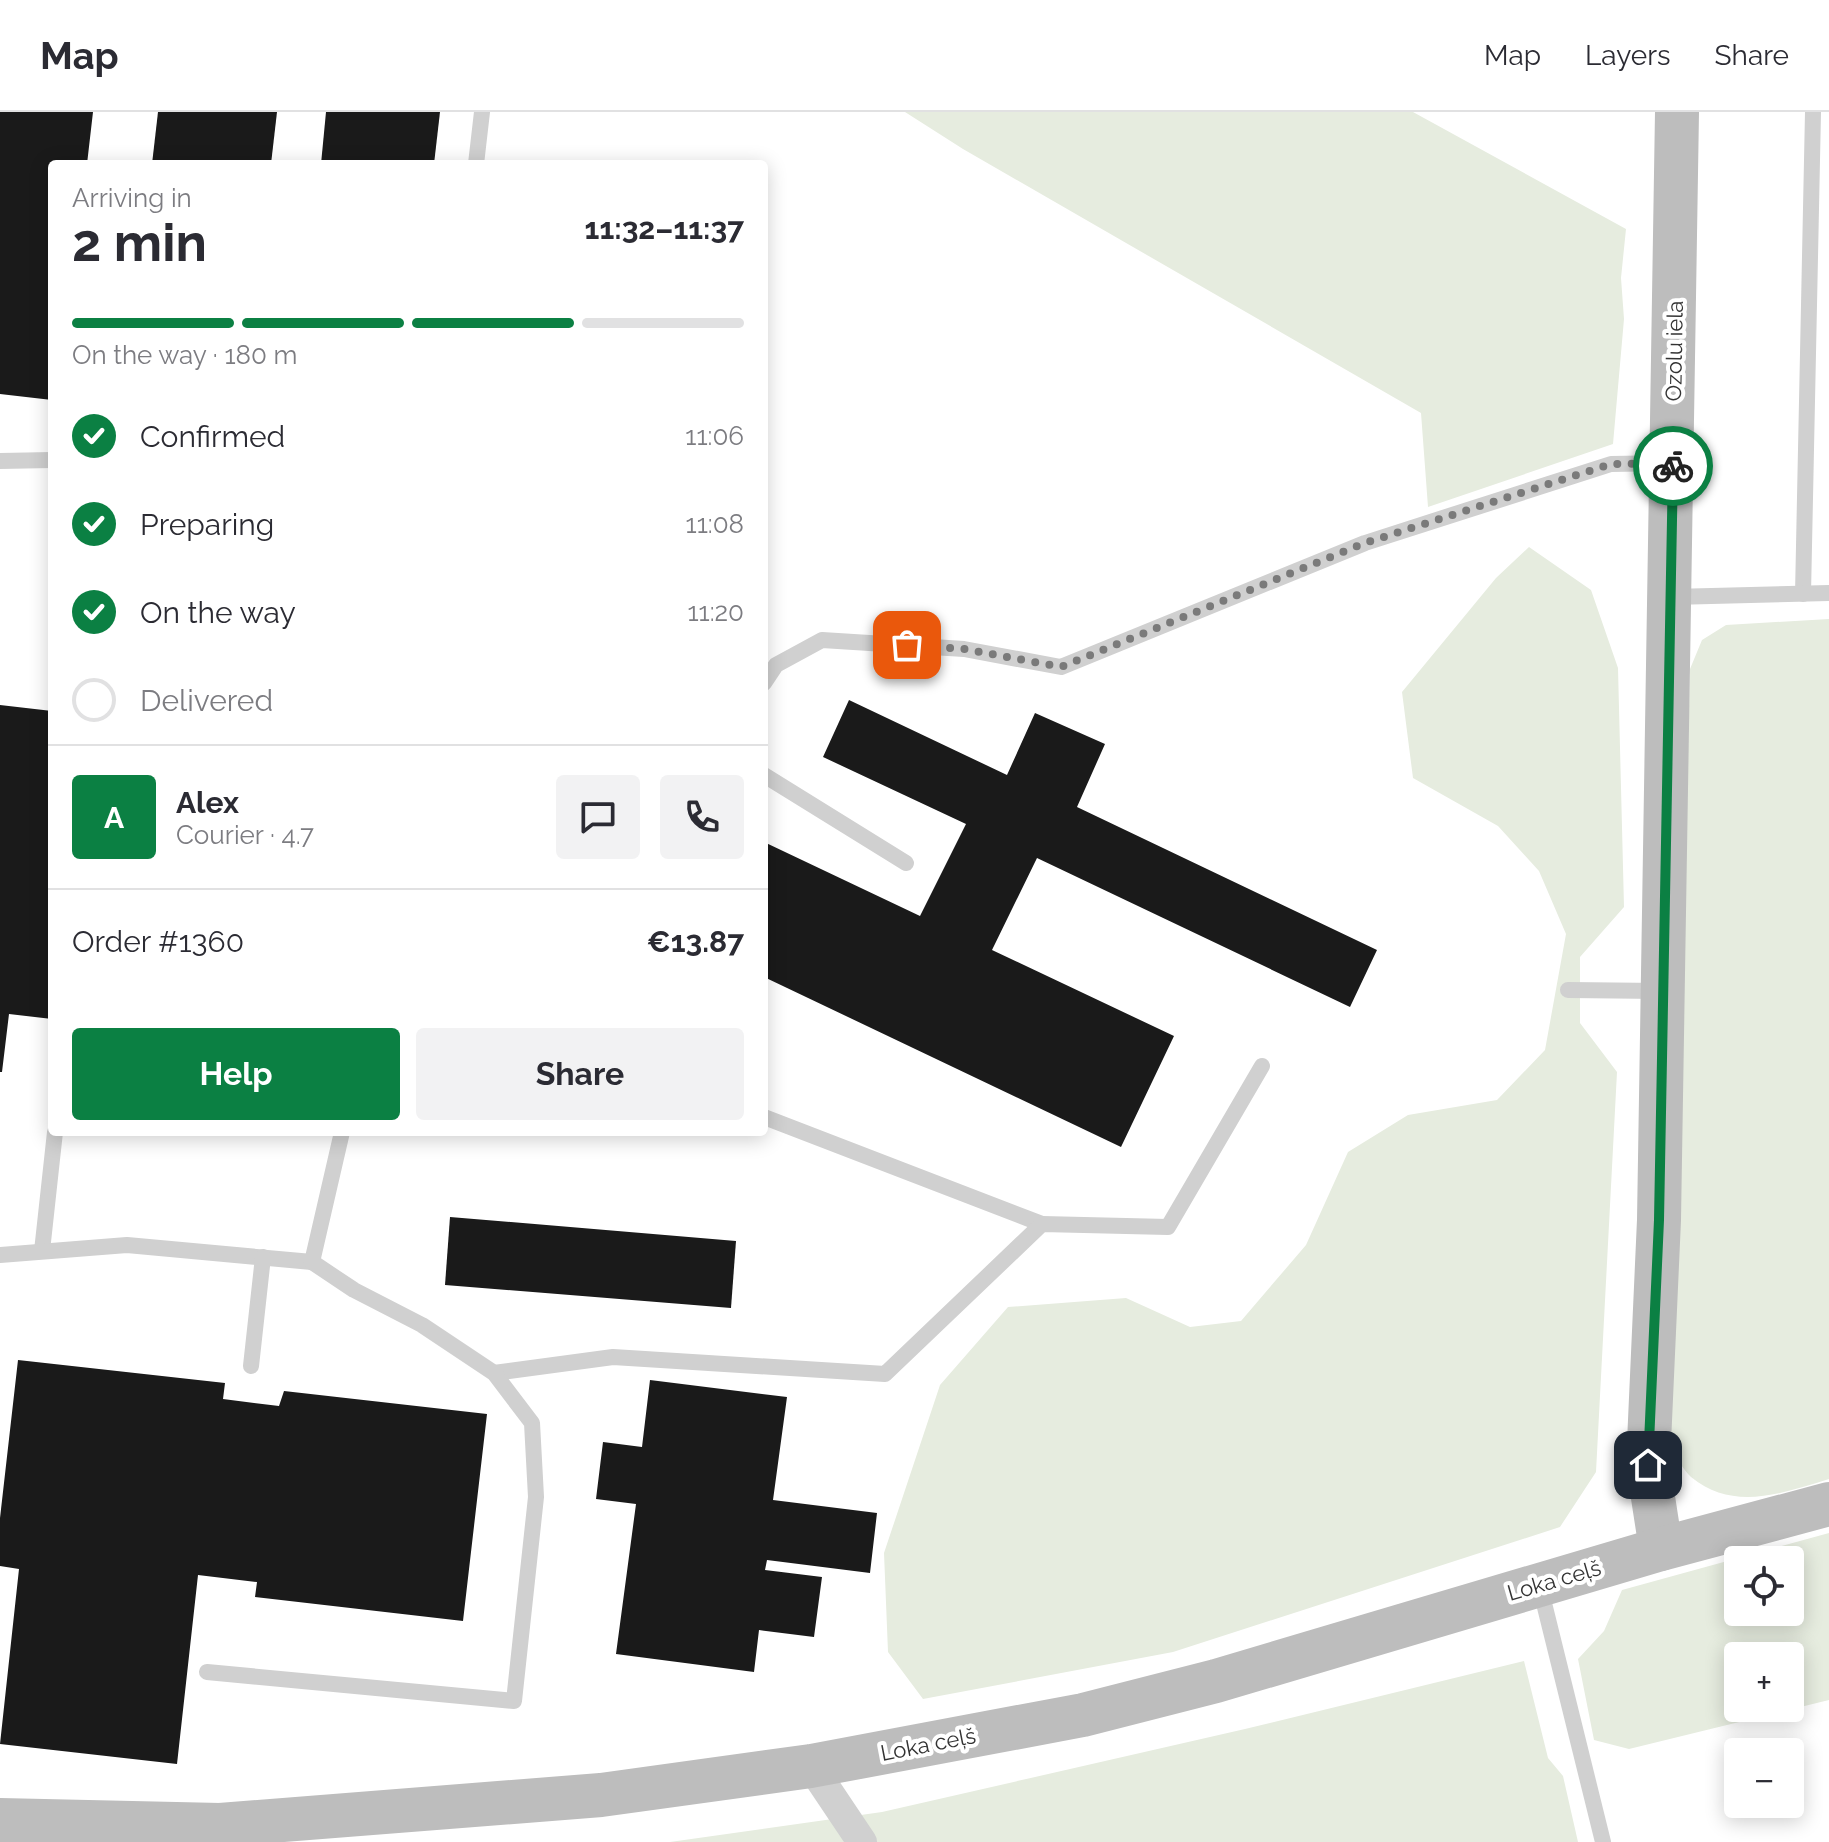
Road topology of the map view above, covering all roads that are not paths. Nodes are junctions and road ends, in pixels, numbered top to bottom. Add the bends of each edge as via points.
1 (482, 112) edge
2 (1677, 112) edge
3 (1813, 112) edge
4 (476, 160) edge
5 (48, 460) edge
6 (0, 461) edge
7 (1673, 463) junction
8 (1829, 593) edge
9 (1803, 594) junction
10 (1670, 597) junction
11 (768, 677) edge
12 (768, 777) edge
13 (906, 863) dead end
14 (1568, 990) dead end
15 (1663, 991) junction
16 (1262, 1066) dead end
17 (768, 1119) edge
18 (55, 1136) edge
19 (341, 1136) edge
20 (1042, 1224) junction
21 (42, 1251) junction
22 (0, 1255) edge
23 (263, 1257) junction
24 (312, 1262) junction
25 (251, 1366) dead end
26 (494, 1373) junction
27 (1829, 1504) edge
28 (1661, 1549) junction
29 (1539, 1584) junction
30 (207, 1672) dead end
31 (811, 1766) junction
32 (0, 1820) edge
33 (862, 1842) edge
34 (1603, 1842) edge

1 - 4 lane
2 - 7 main road, Ozolu iela
3 - 9 lane
5 - 6 lane
7 - 10 main road, Ozolu iela
7 - 11 lane via 1611,464 1365,543 1061,667 964,649 822,640 776,665
8 - 9 lane
9 - 10 lane
10 - 15 main road, Ozolu iela
12 - 13 lane
14 - 15 lane
15 - 28 main road, Ozolu iela via 1648,1465
16 - 20 lane via 1168,1227
17 - 20 lane
18 - 21 lane
19 - 24 lane
20 - 26 lane via 885,1374 613,1357
21 - 22 lane
21 - 23 lane via 127,1245
23 - 24 lane
23 - 25 lane
24 - 26 lane
26 - 30 lane via 532,1423 536,1497 514,1701
27 - 28 main road, Loka ceļš
28 - 29 main road, Loka ceļš
29 - 31 main road, Loka ceļš via 1216,1681 1083,1715
29 - 34 lane
31 - 32 main road, Loka ceļš via 601,1795 235,1824
31 - 33 street

